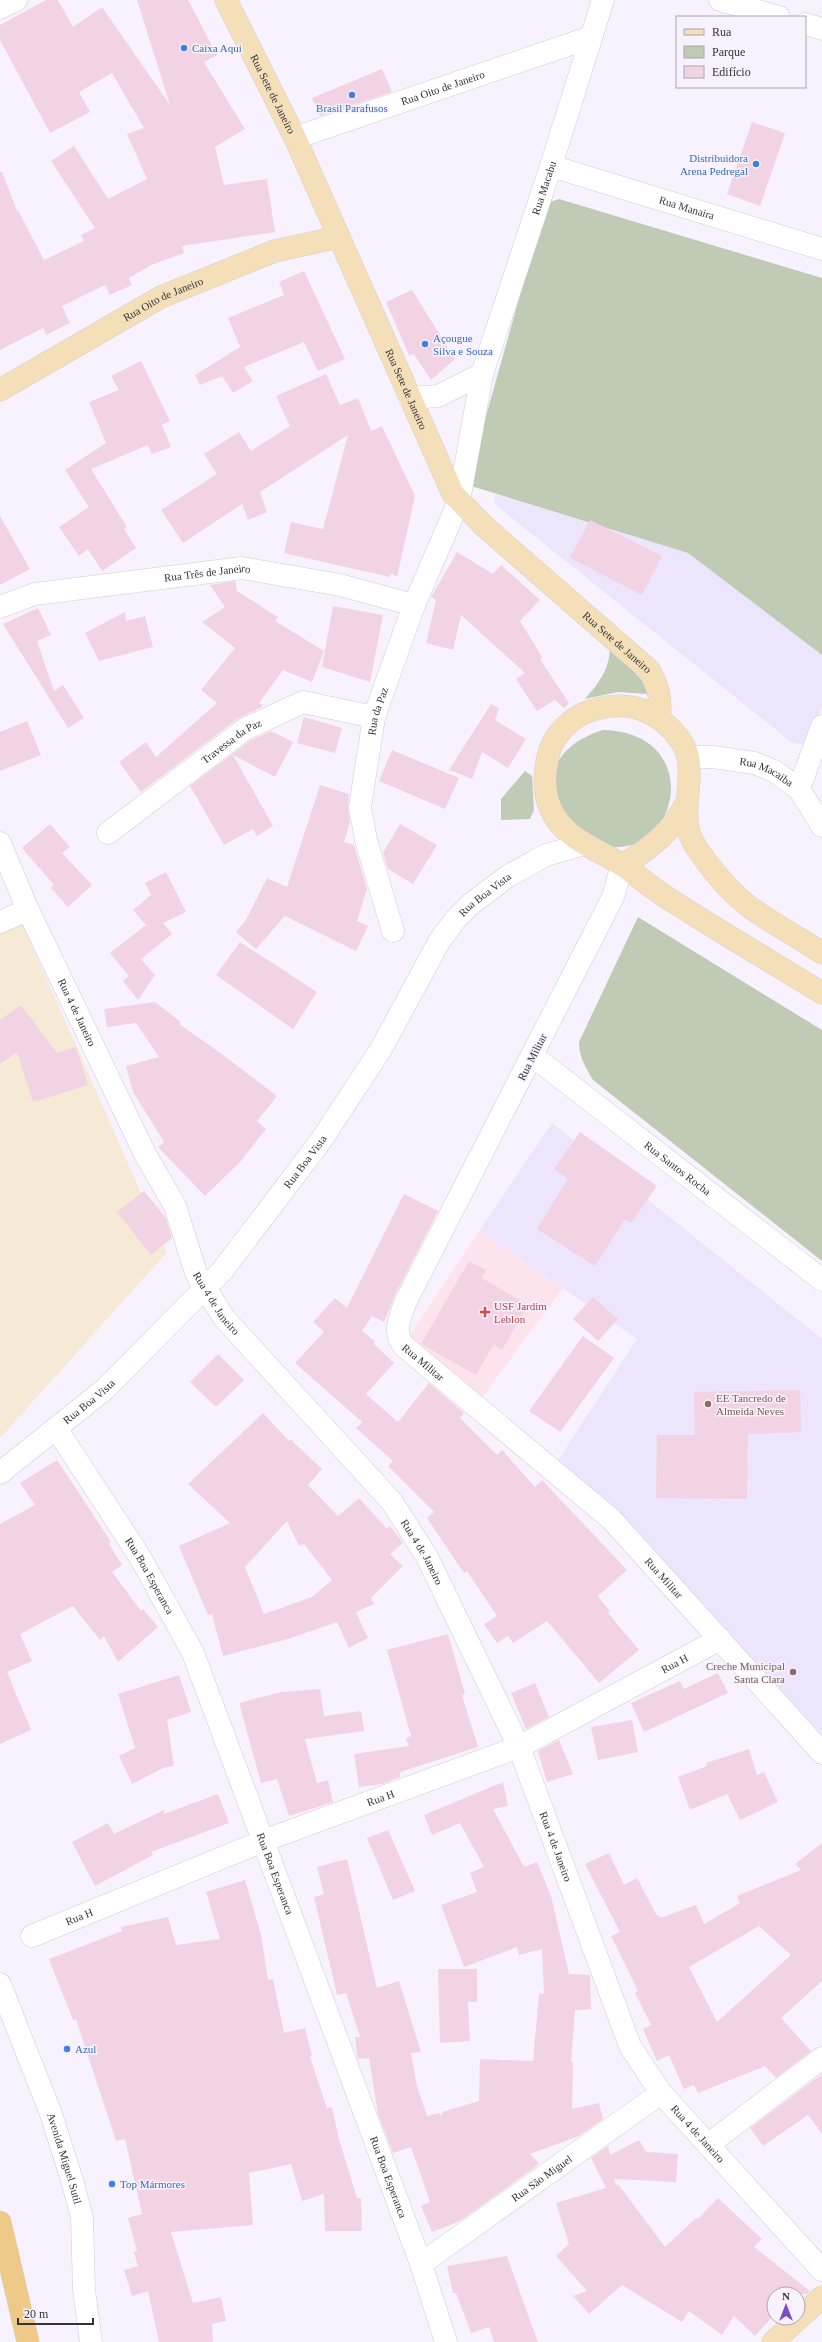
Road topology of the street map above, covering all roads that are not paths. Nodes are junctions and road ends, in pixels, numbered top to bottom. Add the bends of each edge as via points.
1 (16, 0) edge
2 (226, 0) edge
3 (603, 0) edge
4 (720, 0) edge
5 (0, 8) edge
6 (776, 16) edge
7 (806, 24) edge
8 (822, 29) edge
9 (591, 37) junction
10 (295, 138) junction
11 (551, 166) junction
12 (339, 237) junction
13 (822, 249) edge
14 (482, 374) junction
15 (0, 390) edge
16 (410, 398) junction
17 (459, 501) junction
18 (414, 605) junction
19 (0, 607) edge
20 (374, 717) junction
21 (659, 718) junction
22 (822, 726) edge
23 (688, 757) junction
24 (799, 789) junction
25 (689, 797) junction
26 (822, 826) edge
27 (108, 833) dead end
28 (0, 843) edge
29 (585, 844) junction
30 (622, 865) junction
31 (28, 910) junction
32 (0, 922) edge
33 (393, 931) dead end
34 (822, 953) edge
35 (822, 993) edge
36 (533, 1056) junction
37 (822, 1280) edge
38 (205, 1288) junction
39 (56, 1428) junction
40 (0, 1472) edge
41 (720, 1639) junction
42 (519, 1747) junction
43 (822, 1753) edge
44 (263, 1841) junction
45 (32, 1936) dead end
46 (0, 1984) edge
47 (822, 2058) edge
48 (661, 2093) junction
49 (709, 2144) junction
50 (0, 2222) edge
51 (421, 2264) junction
52 (822, 2270) edge
53 (822, 2297) edge
54 (28, 2342) edge
55 (91, 2342) edge
56 (446, 2342) edge
57 (773, 2342) edge

1 - 5 street
2 - 10 main road, Rua Sete de Janeiro
3 - 9 street, Rua Macabu
4 - 6 street
7 - 8 street
9 - 10 street, Rua Oito de Janeiro
9 - 11 street, Rua Macabu
10 - 12 main road, Rua Sete de Janeiro
11 - 13 street, Rua Manaira
11 - 14 street, Rua Macabu
12 - 15 main road, Rua Oito de Janeiro via 275,251 161,297
12 - 16 main road, Rua Sete de Janeiro
14 - 16 street via 438,396
14 - 17 street, Rua Macabu
16 - 17 main road, Rua Sete de Janeiro via 449,487
17 - 18 street, Rua da Paz
17 - 21 main road, Rua Sete de Janeiro via 484,526 650,670 658,687 661,705
18 - 19 street, Rua Três de Janeiro via 340,585 242,568 35,594
18 - 20 street, Rua da Paz
20 - 27 street, Travessa da Paz via 303,702 245,729
20 - 33 street, Rua da Paz via 360,807 366,840
21 - 23 main road via 678,736
21 - 29 main road via 629,706 605,706 582,714 563,728 550,748 544,771 545,795 554,817 570,835
22 - 24 street
23 - 24 street, Rua Macaiba via 713,757 754,763 774,771
23 - 25 main road
24 - 26 street, Rua Macaiba
25 - 30 main road via 679,819 662,837 641,855
25 - 34 main road via 685,815 690,833 697,849 725,883 757,913
28 - 31 street, Rua 4 de Janeiro
29 - 30 main road
29 - 38 street, Rua Boa Vista via 546,855 508,876 471,904 456,919 440,940 381,1049 320,1142 222,1271
30 - 35 main road via 665,896
30 - 36 street, Rua Militar via 613,897
31 - 32 street
31 - 38 street, Rua 4 de Janeiro via 145,1154 175,1206 196,1273
36 - 37 street, Rua Santos Rocha
36 - 41 street, Rua Militar via 405,1303 398,1324 398,1336 405,1347 611,1519
38 - 39 street, Rua Boa Vista via 105,1389
38 - 42 street, Rua 4 de Janeiro via 224,1318 392,1502 427,1557
39 - 40 street, Rua Boa Vista
39 - 44 street, Rua Boa Esperanca via 140,1557 193,1653
41 - 42 street, Rua H
41 - 43 street, Rua Militar
42 - 44 street, Rua H
42 - 48 street, Rua 4 de Janeiro via 630,2046
44 - 45 street, Rua H
44 - 51 street, Rua Boa Esperanca
46 - 55 street, Avenida Miguel Sutil via 50,2114 80,2210 84,2290
47 - 49 street
48 - 49 street, Rua 4 de Janeiro
48 - 51 street, Rua São Miguel
49 - 52 street, Rua 4 de Janeiro
50 - 54 highway
51 - 56 street, Rua Boa Esperanca
53 - 57 main road

